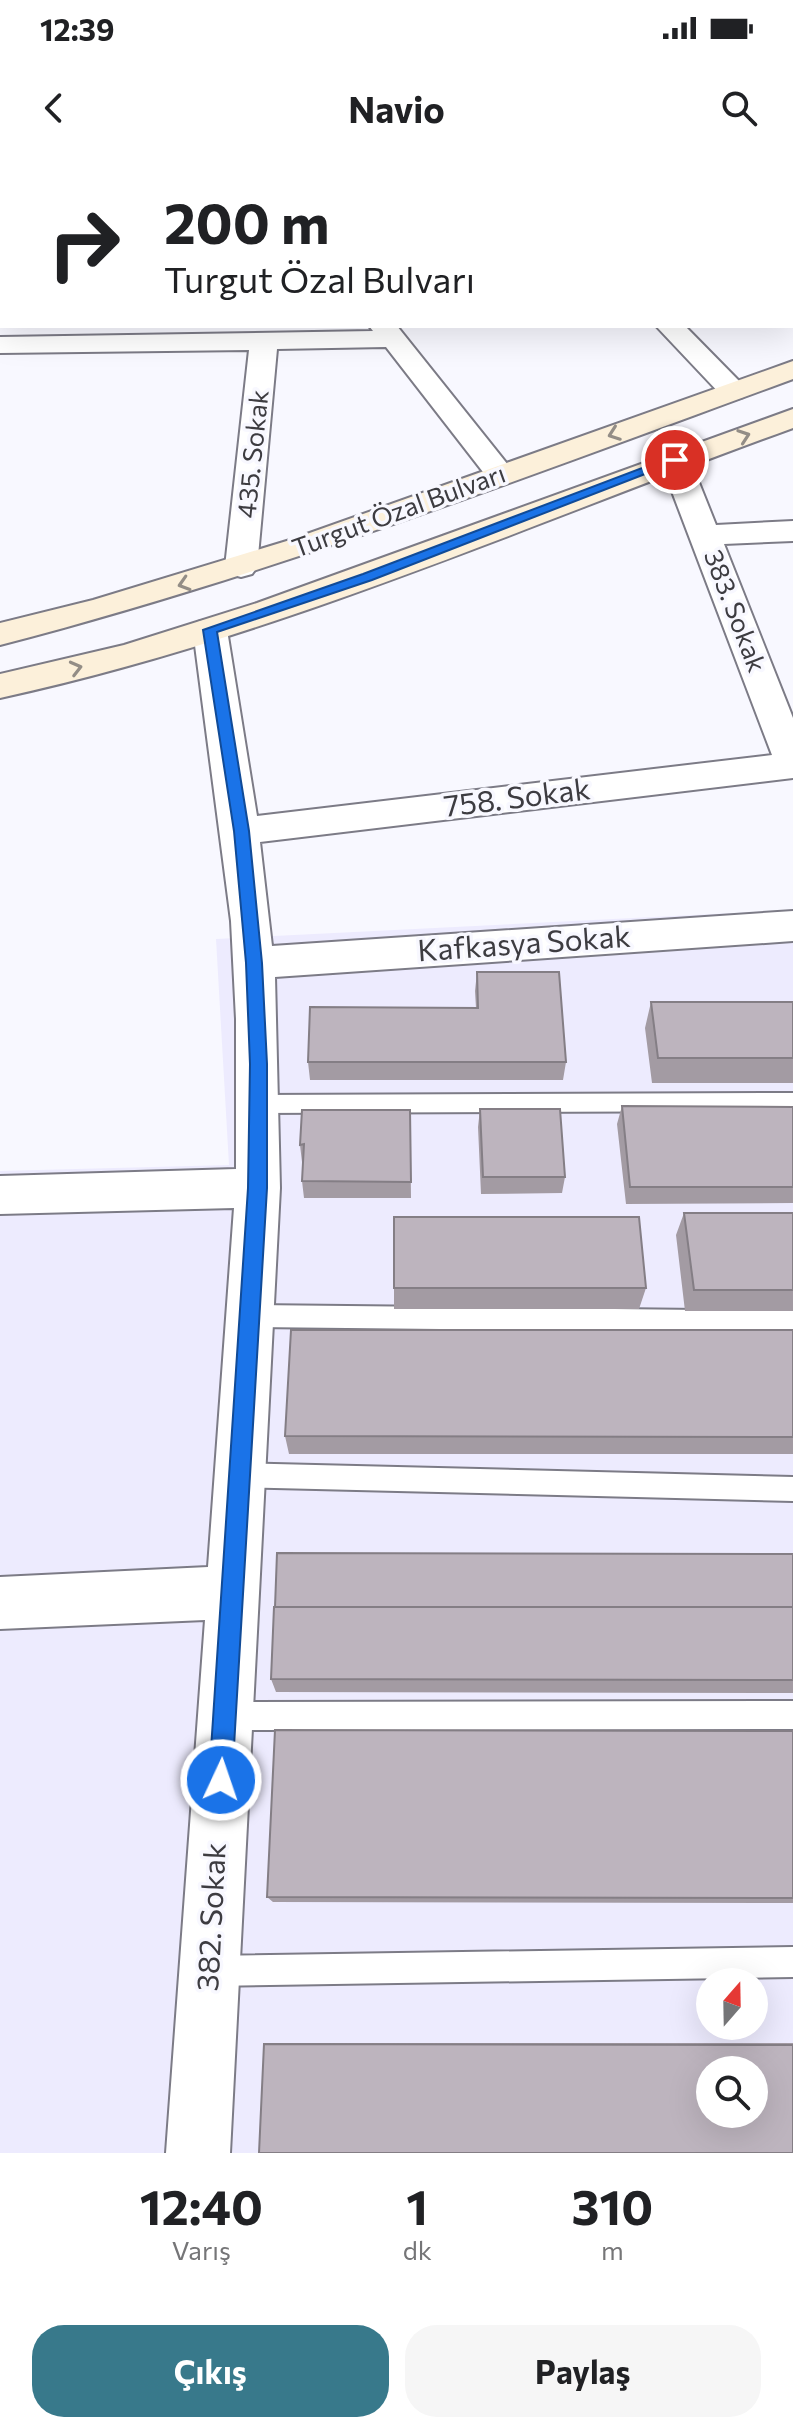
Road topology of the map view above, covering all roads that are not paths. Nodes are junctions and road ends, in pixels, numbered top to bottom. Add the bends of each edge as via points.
1 (672, 328) edge
2 (388, 333) edge
3 (264, 341) junction
4 (0, 345) edge
5 (793, 369) edge
6 (733, 391) junction
7 (793, 418) edge
8 (675, 460) junction
9 (501, 475) junction
10 (793, 531) edge
11 (707, 535) junction
12 (241, 567) junction
13 (210, 630) junction
14 (0, 634) edge
15 (0, 686) edge
16 (793, 764) edge
17 (241, 831) junction
18 (793, 926) edge
19 (254, 963) junction
20 (793, 1102) edge
21 (258, 1104) junction
22 (258, 1188) junction
23 (0, 1195) edge
24 (250, 1316) junction
25 (793, 1322) edge
26 (239, 1475) junction
27 (793, 1489) edge
28 (233, 1592) junction
29 (0, 1603) edge
30 (793, 1715) edge
31 (224, 1716) junction
32 (793, 1962) edge
33 (209, 1971) junction
34 (198, 2153) edge

1 - 6 street
2 - 3 street
2 - 9 street
3 - 4 street
3 - 12 street, 435. Sokak
5 - 6 street, Turgut Özal Bulvarı
6 -> 9 street, Turgut Özal Bulvarı
8 -> 7 street, Turgut Özal Bulvarı
8 - 11 street, 383. Sokak
8 - 13 street, Turgut Özal Bulvarı via 368,577
9 - 12 street, Turgut Özal Bulvarı
10 - 11 street
11 - 16 street, 383. Sokak
12 -> 14 street, Turgut Özal Bulvarı
15 -> 13 street, Turgut Özal Bulvarı
13 - 17 street, 382. Sokak
16 - 17 street, 758. Sokak
17 - 19 street, 382. Sokak
18 - 19 street, Kafkasya Sokak
19 - 21 street, 382. Sokak
20 - 21 lane
21 - 22 street, 382. Sokak
22 - 23 street
22 - 24 street, 382. Sokak
24 - 25 lane
24 - 26 street, 382. Sokak
26 - 27 lane
26 - 28 street, 382. Sokak
28 - 29 street
28 - 31 street, 382. Sokak
30 - 31 lane
31 - 33 street, 382. Sokak
32 - 33 lane
33 - 34 street, 382. Sokak

